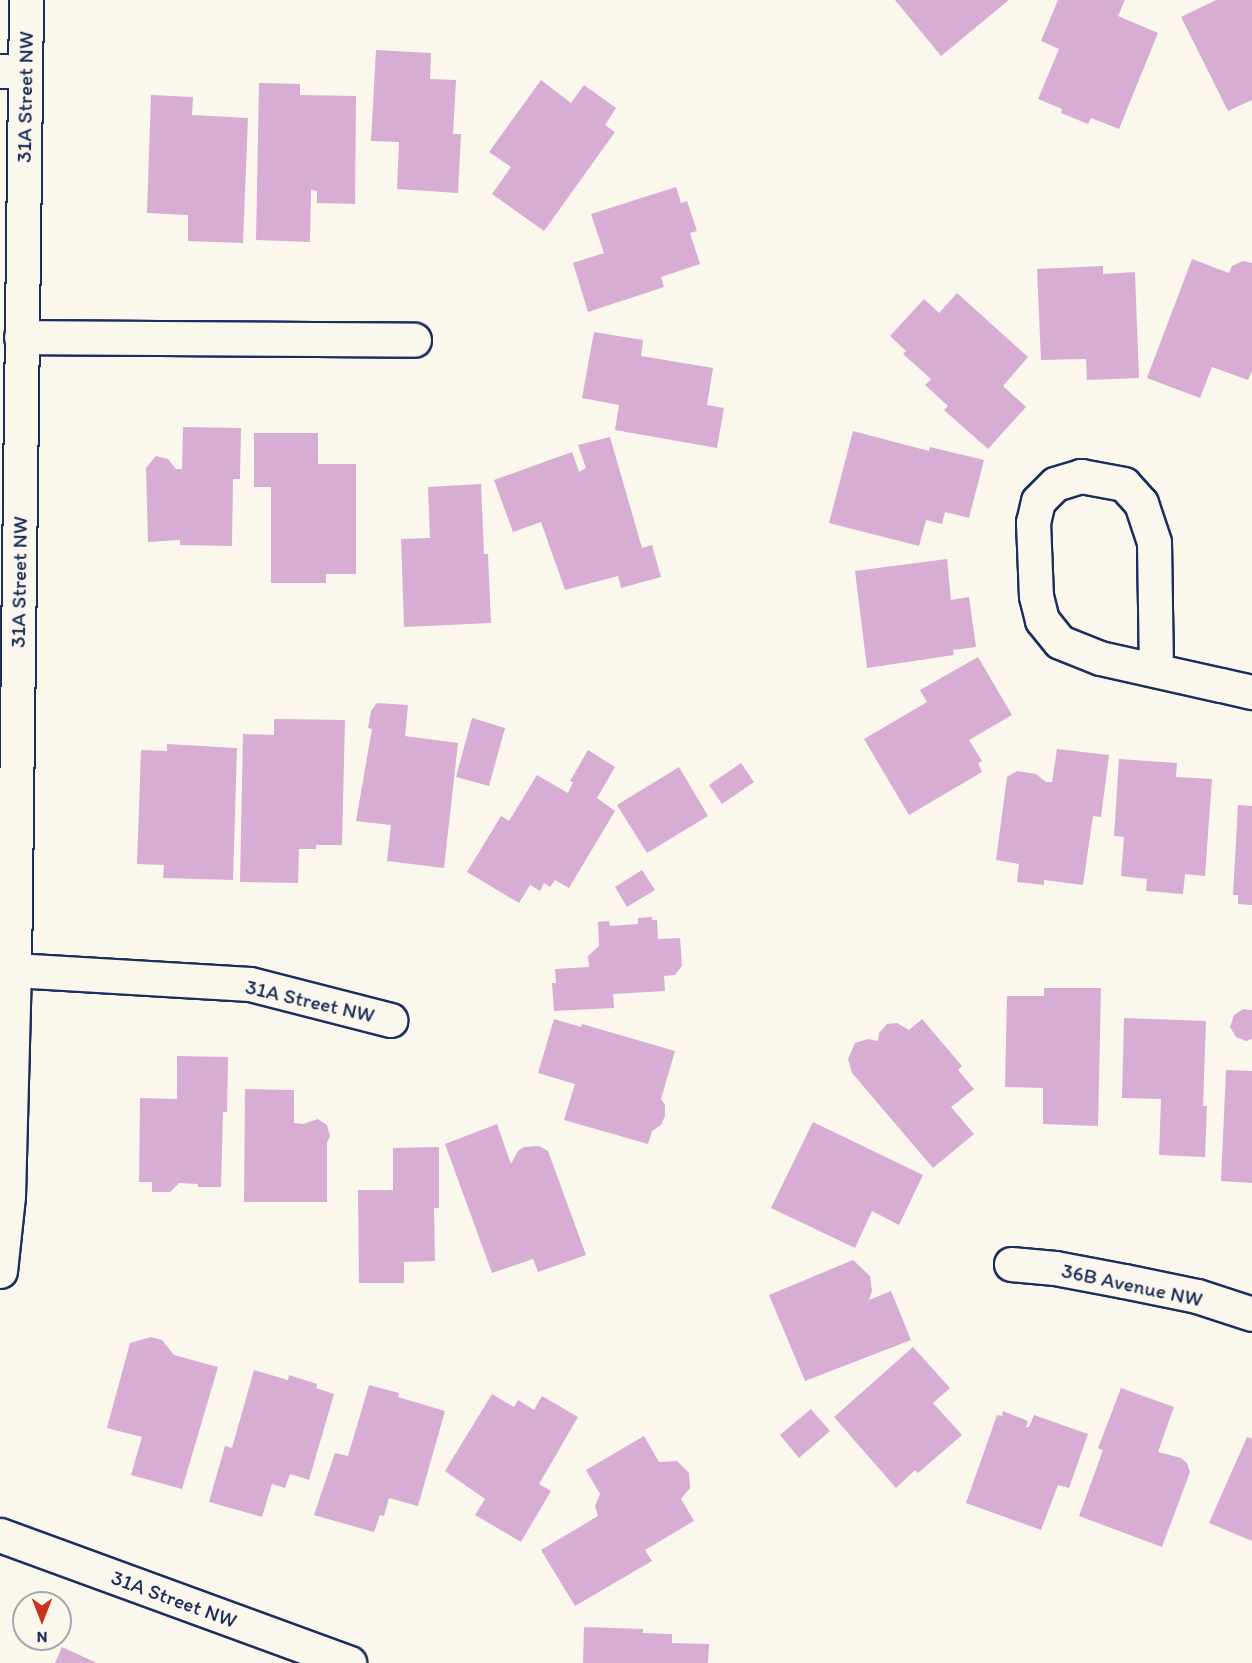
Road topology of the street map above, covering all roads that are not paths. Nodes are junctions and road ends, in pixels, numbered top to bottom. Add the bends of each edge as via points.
1 (26, 0) edge
2 (12, 71) edge
3 (21, 337) junction
4 (414, 340) dead end
5 (1156, 670) junction
6 (1252, 692) edge
7 (14, 970) junction
8 (390, 1020) dead end
9 (1011, 1264) dead end
10 (0, 1271) edge
11 (1252, 1314) edge
12 (0, 1535) edge
13 (349, 1663) edge

1 - 2 street, 31A Street NW
2 - 3 street, 31A Street NW
3 - 4 street
3 - 7 street, 31A Street NW
5 - 5 street via 1100,658 1060,642 1042,620 1036,596 1033,522 1038,501 1055,484 1081,476 1124,484 1141,503 1154,542
5 - 6 street
7 - 8 street, 31A Street NW via 250,984
7 - 10 street, 31A Street NW via 8,1196
9 - 11 street, 36B Avenue NW via 1055,1268 1197,1296
12 - 13 street, 31A Street NW

